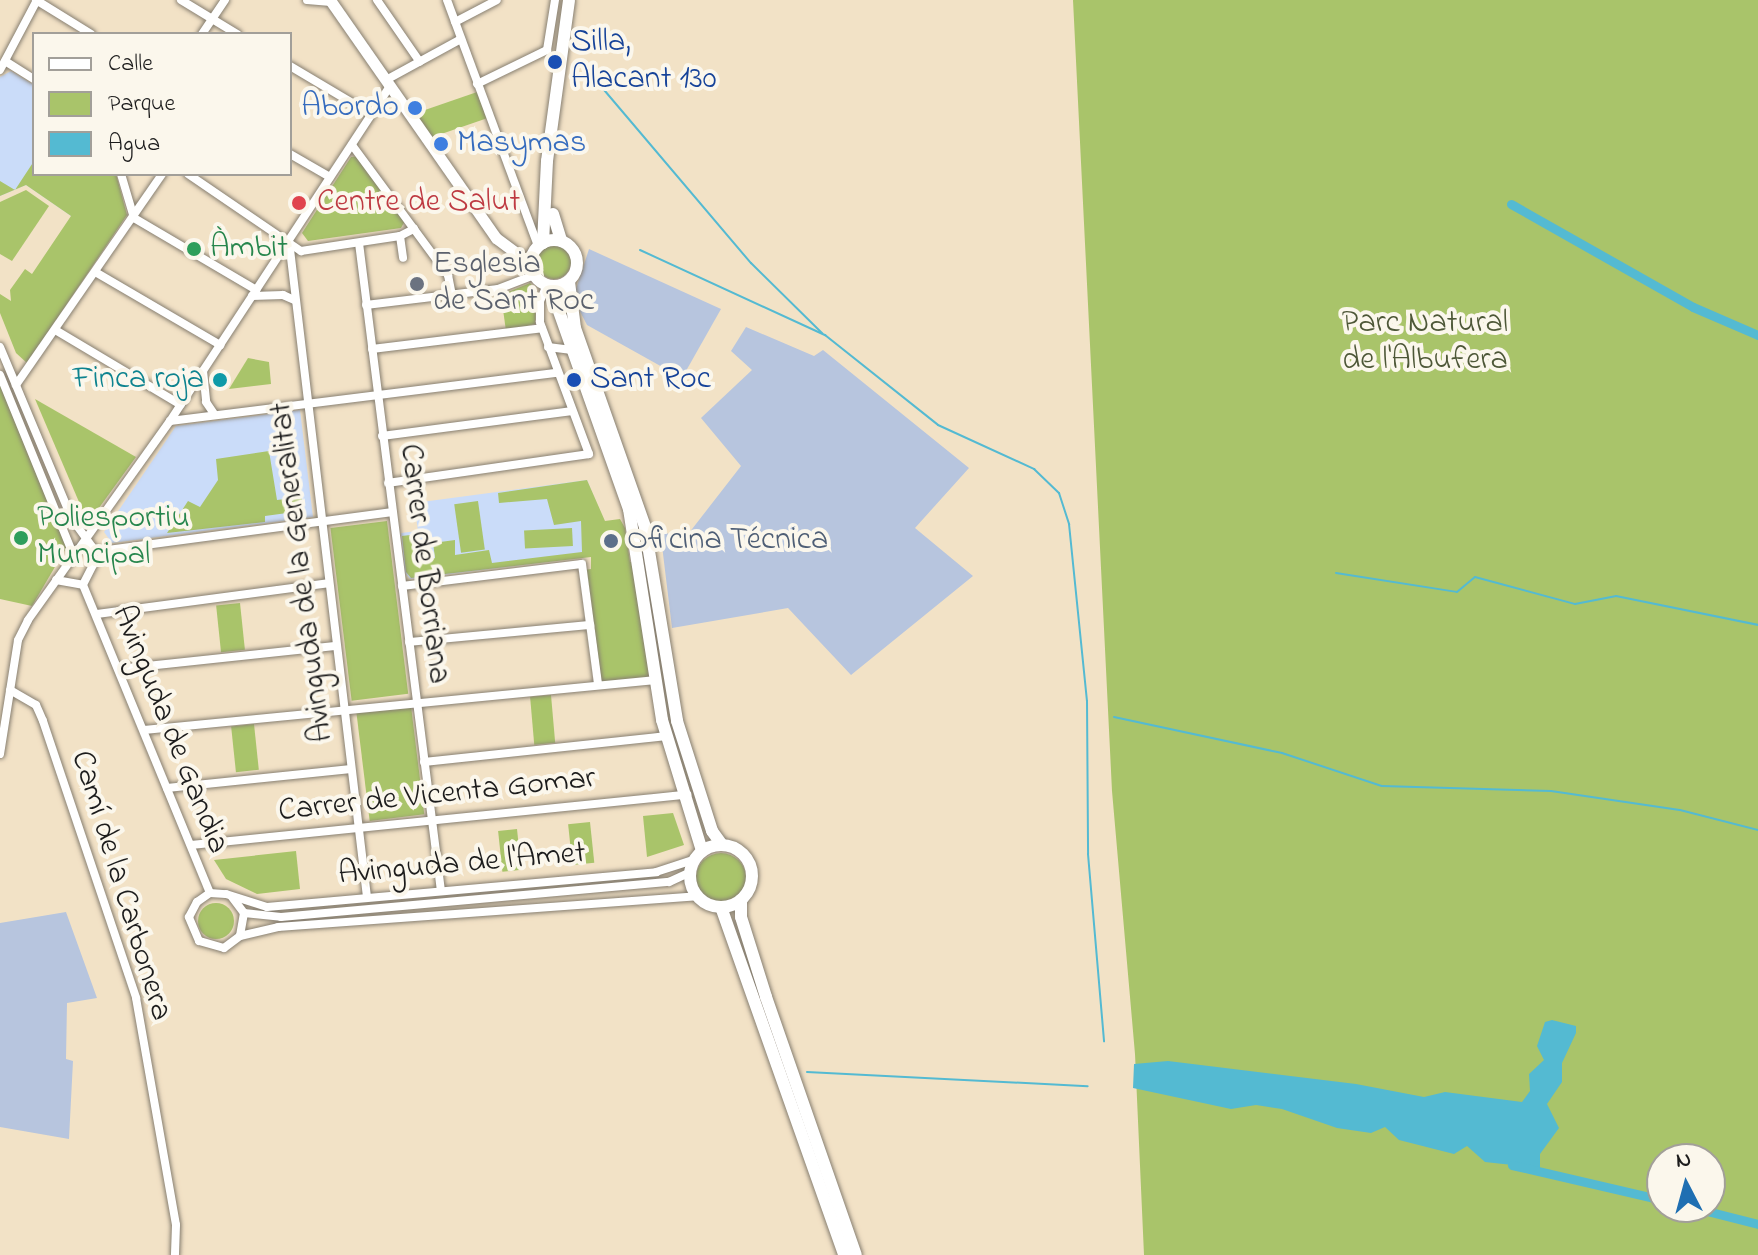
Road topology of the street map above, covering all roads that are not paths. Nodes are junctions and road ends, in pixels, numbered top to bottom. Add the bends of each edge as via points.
1 (37, 0) edge
2 (181, 0) edge
3 (225, 0) edge
4 (307, 0) edge
5 (377, 0) edge
6 (447, 0) edge
7 (497, 0) edge
8 (569, 0) edge
9 (577, 0) edge
10 (331, 1) edge
11 (554, 1) edge
12 (567, 14) junction
13 (212, 19) junction
14 (455, 22) junction
15 (88, 32) edge
16 (203, 32) edge
17 (234, 32) edge
18 (461, 39) junction
19 (5, 61) junction
20 (420, 62) junction
21 (292, 67) edge
22 (0, 70) edge
23 (32, 78) edge
24 (388, 83) junction
25 (477, 84) junction
26 (371, 114) junction
27 (352, 145) junction
28 (292, 155) edge
29 (122, 176) edge
30 (161, 176) edge
31 (191, 176) edge
32 (330, 177) junction
33 (134, 218) junction
34 (414, 229) junction
35 (400, 236) junction
36 (289, 240) junction
37 (561, 241) junction
38 (359, 243) junction
39 (540, 244) junction
40 (403, 258) dead end
41 (532, 269) junction
42 (97, 273) junction
43 (569, 282) junction
44 (548, 286) junction
45 (254, 293) junction
46 (452, 296) junction
47 (294, 300) junction
48 (366, 305) junction
49 (542, 328) junction
50 (57, 331) junction
51 (220, 345) junction
52 (0, 347) edge
53 (548, 347) junction
54 (372, 349) junction
55 (572, 350) junction
56 (203, 371) junction
57 (557, 373) junction
58 (0, 375) edge
59 (16, 385) junction
60 (377, 396) junction
61 (308, 404) junction
62 (181, 405) junction
63 (572, 411) junction
64 (214, 414) junction
65 (170, 421) junction
66 (382, 436) junction
67 (388, 483) junction
68 (392, 512) junction
69 (319, 522) junction
70 (87, 539) junction
71 (93, 552) junction
72 (74, 556) junction
73 (56, 580) junction
74 (328, 583) junction
75 (83, 585) junction
76 (402, 586) junction
77 (97, 614) junction
78 (590, 625) junction
79 (409, 642) junction
80 (335, 646) junction
81 (119, 669) junction
82 (656, 680) junction
83 (598, 684) junction
84 (10, 690) junction
85 (417, 701) junction
86 (343, 708) junction
87 (144, 730) junction
88 (667, 736) junction
89 (0, 754) edge
90 (424, 762) junction
91 (351, 769) junction
92 (167, 788) junction
93 (687, 795) junction
94 (432, 820) junction
95 (358, 827) junction
96 (191, 845) junction
97 (722, 845) junction
98 (696, 861) junction
99 (441, 891) junction
100 (210, 893) junction
101 (697, 896) junction
102 (232, 897) junction
103 (367, 897) junction
104 (741, 900) junction
105 (721, 907) junction
106 (244, 913) junction
107 (240, 936) junction
108 (175, 1255) edge
109 (844, 1255) edge
110 (856, 1255) edge

1 - 15 street
1 - 19 street
2 - 13 street
3 - 13 street
4 - 10 street
5 - 20 street
6 - 14 street
7 - 14 street
8 - 12 main road
9 - 37 main road via 553,169 553,222
10 - 24 street
11 - 12 street
11 - 25 street via 547,50
12 - 39 main road
13 - 16 street
13 - 17 street
14 - 18 street
18 - 20 street
18 - 25 street
19 - 22 street
19 - 23 street
20 - 24 street
21 - 26 street
24 - 26 street
24 - 41 street via 496,238
25 - 39 street
26 - 27 street
27 - 32 street
27 - 34 street
28 - 32 street
29 - 33 street
30 - 33 street
31 - 36 street
32 - 36 street
33 - 42 street
33 - 45 street
34 - 35 street
34 - 46 street via 448,275
35 - 38 street
35 - 40 street
36 - 38 street via 301,251
36 - 45 street
36 - 47 street, Avinguda de la Generalitat
37 - 39 main road
37 - 43 main road via 573,249 578,262
38 - 48 street, Carrer de Borriana
39 - 41 main road
41 - 44 main road
41 - 46 street via 509,286
42 - 50 street
42 - 51 street
43 - 44 main road
43 - 97 main road via 575,328 645,527 677,721 712,831
44 - 49 street via 540,301
44 - 55 main road
45 - 47 street
45 - 51 street
46 - 48 street
47 - 61 street, Avinguda de la Generalitat
48 - 54 street, Carrer de Borriana
49 - 53 street
49 - 54 street
50 - 59 street
50 - 62 street
51 - 56 street
52 - 59 street
53 - 55 street
53 - 57 street
54 - 60 street, Carrer de Borriana
55 - 82 main road via 629,509
56 - 62 street
56 - 64 street via 206,402
57 - 60 street
57 - 63 street
58 - 72 street
59 - 70 street via 72,519
60 - 61 street
60 - 66 street, Carrer de Borriana
61 - 64 street
61 - 69 street, Avinguda de la Generalitat
62 - 65 street
63 - 66 street
63 - 67 street via 589,454
64 - 65 street
65 - 70 street
66 - 67 street, Carrer de Borriana
67 - 68 street, Carrer de Borriana
68 - 69 street
68 - 76 street, Carrer de Borriana
69 - 71 street
69 - 74 street, Avinguda de la Generalitat
70 - 71 street
70 - 72 street
71 - 75 street, Avinguda de Gandia
72 - 73 street
73 - 75 street, Avinguda de Gandia
73 - 84 street via 18,640
74 - 77 street
74 - 80 street, Avinguda de la Generalitat
75 - 77 street, Avinguda de Gandia
76 - 78 street via 579,563
76 - 79 street, Carrer de Borriana
77 - 81 street, Avinguda de Gandia
78 - 79 street
78 - 83 street
79 - 85 street, Carrer de Borriana
80 - 81 street
80 - 86 street, Avinguda de la Generalitat
81 - 87 street, Avinguda de Gandia
82 - 83 street
82 - 88 main road
83 - 85 street
84 - 89 street
84 - 108 street, Camí de la Carbonera via 36,705 43,721 136,998 176,1225
85 - 86 street
85 - 90 street, Carrer de Borriana
86 - 87 street
86 - 91 street, Avinguda de la Generalitat
87 - 92 street, Avinguda de Gandia
88 - 90 street
88 - 93 main road
90 - 94 street, Carrer de Borriana
91 - 92 street
91 - 95 street, Avinguda de la Generalitat
92 - 96 street, Avinguda de Gandia
93 - 94 street, Carrer de Vicenta Gomar
93 - 98 main road
94 - 95 street, Carrer de Vicenta Gomar
94 - 99 street, Carrer de Borriana
95 - 96 street, Carrer de Vicenta Gomar
95 - 103 street, Avinguda de la Generalitat
96 - 100 street, Avinguda de Gandia
97 - 98 main road
97 - 104 main road via 749,861 752,882
98 - 99 street, Avinguda de l'Amet via 668,871
98 - 101 main road
98 - 106 street, Avinguda de l'Amet via 669,882 281,917
99 - 103 street, Avinguda de l'Amet
100 - 102 street
100 - 107 street via 192,909 193,935 215,948
101 - 105 main road
101 - 107 street, Avinguda de l'Amet via 278,927
102 - 103 street, Avinguda de l'Amet via 267,907
102 - 106 street
104 - 105 main road
104 - 110 main road via 741,917 766,997
105 - 109 main road
106 - 107 street

